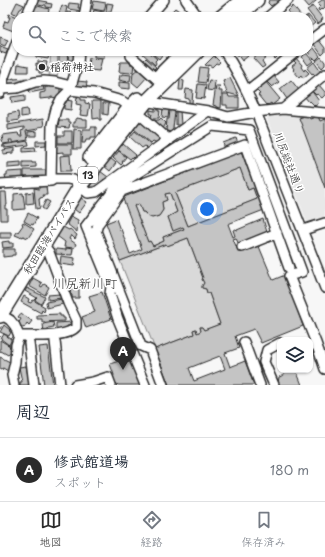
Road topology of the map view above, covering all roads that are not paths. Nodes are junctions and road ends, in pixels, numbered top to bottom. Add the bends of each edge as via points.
1 (33, 0) edge
2 (87, 0) edge
3 (164, 0) edge
4 (186, 0) edge
5 (242, 0) edge
6 (257, 0) edge
7 (288, 0) edge
8 (28, 12) edge
9 (85, 12) edge
10 (153, 12) edge
11 (194, 12) edge
12 (227, 12) edge
13 (243, 12) edge
14 (274, 12) edge
15 (325, 29) edge
16 (313, 38) edge
17 (12, 55) edge
18 (79, 56) edge
19 (131, 56) edge
20 (180, 56) edge
21 (192, 56) edge
22 (228, 56) edge
23 (291, 56) edge
24 (325, 74) edge
25 (160, 81) junction
26 (1, 87) edge
27 (71, 88) junction
28 (247, 91) junction
29 (137, 105) junction
30 (283, 109) junction
31 (208, 111) junction
32 (256, 112) junction
33 (325, 114) edge
34 (169, 140) junction
35 (51, 181) junction
36 (0, 183) edge
37 (77, 183) junction
38 (325, 223) edge
39 (303, 230) junction
40 (276, 233) junction
41 (43, 245) junction
42 (242, 246) dead end
43 (289, 268) dead end
44 (325, 288) edge
45 (0, 300) edge
46 (0, 315) edge
47 (19, 336) junction
48 (310, 337) edge
49 (55, 341) dead end
50 (244, 342) dead end
51 (29, 343) dead end
52 (277, 345) edge
53 (313, 345) edge
54 (32, 361) junction
55 (15, 362) junction
56 (325, 369) edge
57 (14, 385) edge
58 (34, 385) edge
59 (60, 385) edge
60 (75, 385) edge
61 (111, 385) edge
62 (145, 385) edge
63 (163, 385) edge
64 (260, 385) edge
65 (274, 385) edge

1 - 8 street
2 - 9 street
3 - 10 street
4 - 11 street
5 - 12 highway
6 - 13 highway
7 - 14 street
15 - 16 street
17 - 26 street
18 - 27 street
19 - 25 street
20 - 25 highway, 秋田臨海バイパス / 13
21 - 25 highway, 秋田臨海バイパス / 13
22 - 28 street, 川尻総社通り
23 - 28 street
24 - 30 street
25 - 29 highway, 秋田臨海バイパス / 13
26 - 27 street via 17,88 44,81
27 - 29 street
27 - 35 street via 61,99 52,125
28 - 32 street, 川尻総社通り
29 - 31 street
29 - 34 street
29 - 37 highway, 秋田臨海バイパス / 13
30 - 32 street
30 - 33 street
31 - 32 street via 228,117
31 - 34 street
32 - 39 street, 川尻総社通り
34 - 37 street via 96,192 88,193
35 - 36 street
35 - 37 street via 68,178
37 - 41 highway, 秋田臨海バイパス / 13
37 - 45 highway, 秋田臨海バイパス / 13
38 - 39 street
39 - 44 street, 川尻総社通り
40 - 42 street
40 - 43 street
40 - 63 street via 245,145 122,191 98,224 96,231 141,346 150,350
41 - 46 highway, 秋田臨海バイパス / 13
41 - 47 street via 49,252 76,320 76,327 66,334
46 - 47 street via 10,320
47 - 55 street
48 - 62 street via 289,276 302,272 249,130 212,126 117,186 86,226 111,287 110,294 118,319
49 - 59 street
50 - 64 street
51 - 54 street
52 - 65 street via 267,350 264,362
53 - 56 street
54 - 55 street
54 - 58 street
55 - 57 street via 12,375
60 - 61 street via 108,377

